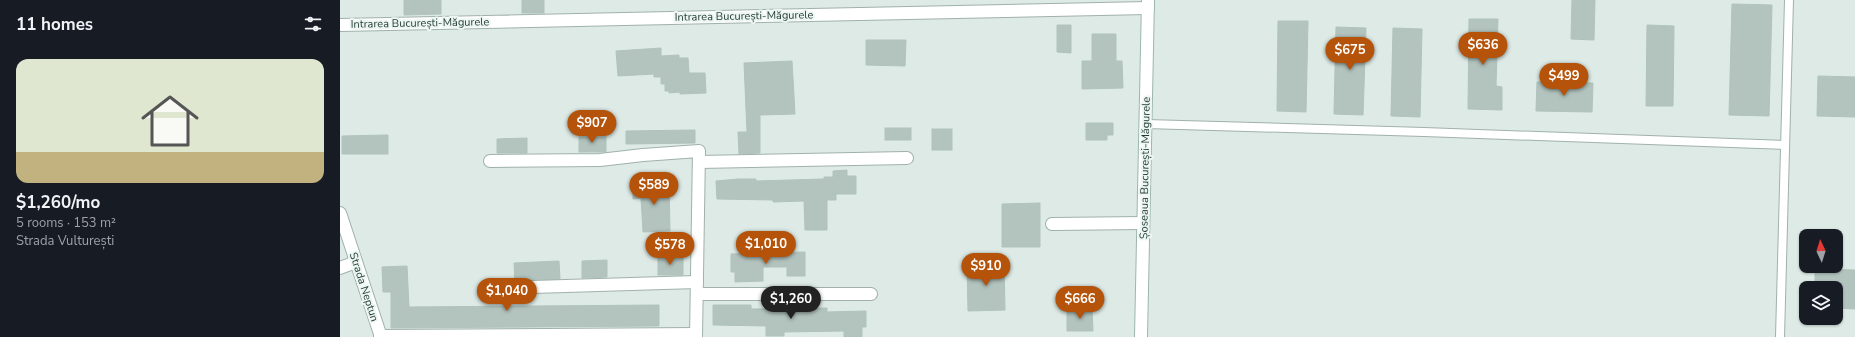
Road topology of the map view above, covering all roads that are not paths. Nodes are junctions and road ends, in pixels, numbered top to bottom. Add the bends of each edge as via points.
1 (1789, 0) edge
2 (1148, 4) edge
3 (340, 25) edge
4 (1146, 124) junction
5 (1785, 145) junction
6 (699, 157) junction
7 (907, 158) dead end
8 (490, 161) dead end
9 (340, 213) edge
10 (1143, 223) junction
11 (1052, 224) dead end
12 (356, 262) junction
13 (340, 268) edge
14 (533, 287) dead end
15 (697, 288) junction
16 (871, 294) dead end
17 (696, 335) edge
18 (381, 336) edge
19 (1141, 337) edge
20 (1780, 337) edge

1 - 5 lane
2 - 3 street, Intrarea București-Măgurele
2 - 4 street, Șoseaua București-Măgurele
4 - 5 lane
4 - 10 street, Șoseaua București-Măgurele
5 - 20 lane
6 - 7 street
6 - 8 street via 643,155 600,160
6 - 15 street
9 - 12 street, Strada Neptun
10 - 11 street
10 - 19 street, Șoseaua București-Măgurele
12 - 13 street
12 - 18 street, Strada Neptun
14 - 15 street
15 - 16 street
15 - 17 street
17 - 18 street

